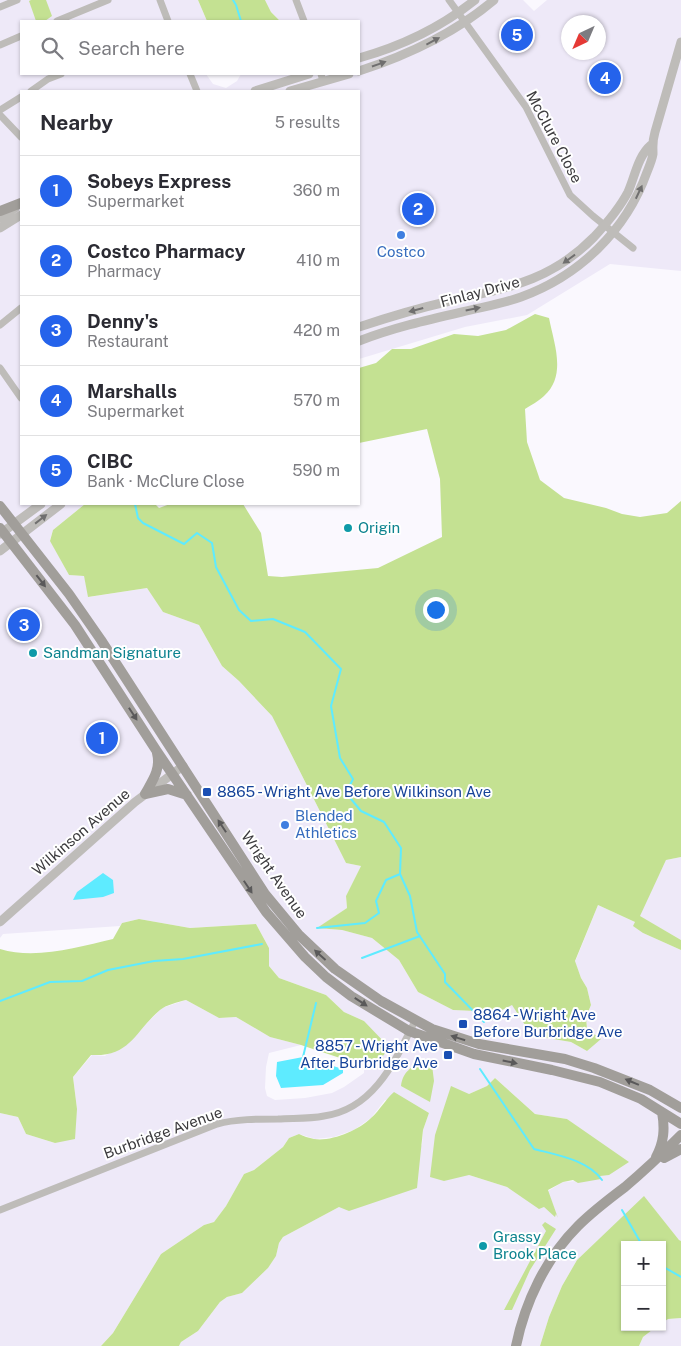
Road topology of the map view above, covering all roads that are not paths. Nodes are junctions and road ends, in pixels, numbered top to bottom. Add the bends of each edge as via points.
1 (17, 0) edge
2 (108, 0) edge
3 (160, 0) edge
4 (296, 0) edge
5 (450, 0) edge
6 (475, 0) edge
7 (494, 0) edge
8 (0, 7) edge
9 (459, 13) junction
10 (59, 20) edge
11 (168, 20) edge
12 (304, 20) edge
13 (465, 22) junction
14 (20, 36) edge
15 (681, 42) edge
16 (0, 45) edge
17 (360, 58) edge
18 (360, 70) edge
19 (59, 75) edge
20 (190, 75) edge
21 (306, 75) edge
22 (340, 75) edge
23 (322, 77) edge
24 (33, 90) edge
25 (198, 90) edge
26 (258, 90) edge
27 (292, 90) edge
28 (20, 98) edge
29 (0, 110) edge
30 (0, 115) edge
31 (20, 136) edge
32 (651, 145) junction
33 (20, 203) edge
34 (20, 204) edge
35 (0, 211) edge
36 (20, 216) edge
37 (0, 218) edge
38 (604, 226) junction
39 (0, 228) edge
40 (613, 233) junction
41 (633, 248) dead end
42 (20, 309) edge
43 (0, 325) edge
44 (360, 327) edge
45 (360, 341) edge
46 (0, 368) edge
47 (20, 397) edge
48 (40, 505) edge
49 (60, 505) edge
50 (0, 506) edge
51 (14, 524) junction
52 (1, 531) edge
53 (21, 534) junction
54 (11, 542) junction
55 (0, 551) edge
56 (156, 750) junction
57 (183, 766) junction
58 (172, 774) junction
59 (145, 794) junction
60 (187, 795) junction
61 (0, 922) edge
62 (415, 1021) junction
63 (409, 1032) junction
64 (679, 1104) edge
65 (662, 1112) junction
66 (681, 1124) edge
67 (681, 1135) edge
68 (681, 1149) edge
69 (644, 1171) junction
70 (0, 1210) edge
71 (516, 1346) edge

1 - 8 street
2 - 10 street
3 - 11 street
4 - 12 street
5 - 9 street, McClure Close
6 - 9 street
7 - 13 street
9 - 13 street, McClure Close
9 - 17 street via 414,38
18 -> 13 street via 419,48
13 - 38 street, McClure Close via 526,107 570,195
14 - 16 street
15 - 32 street, Finlay Drive
19 - 24 street
20 - 25 street
21 - 26 street
22 - 23 street
23 - 27 street
28 - 29 street
30 - 31 street
32 - 38 street, Finlay Drive via 644,151 622,202
40 -> 32 street, Finlay Drive via 642,186 653,154
33 - 35 main road
34 - 37 street
36 - 39 street
38 - 40 street, McClure Close
38 -> 44 street, Finlay Drive via 568,260 529,281
40 - 41 street, McClure Close
45 -> 40 street, Finlay Drive via 531,293 580,264
42 - 43 street
46 - 47 street
48 - 51 street
53 -> 49 street
50 - 51 main road, Wright Avenue
51 - 52 street
51 - 53 main road, Wright Avenue
52 - 54 main road, Wright Avenue
53 - 54 street
53 - 57 main road, Wright Avenue via 69,594
54 - 55 street
54 -> 56 main road, Wright Avenue via 75,625
56 - 58 main road, Wright Avenue
56 - 59 main road via 157,772
57 - 58 street, Wilkinson Avenue
62 -> 57 main road, Wright Avenue via 335,969 299,935 265,894
58 - 59 street, Wilkinson Avenue
58 - 60 main road, Wright Avenue
59 - 60 main road via 168,789
59 - 61 street, Wilkinson Avenue
60 -> 63 main road, Wright Avenue via 266,912 304,957 351,996
62 - 63 street, Burbridge Avenue
64 -> 62 main road, Wright Avenue via 594,1068 479,1044
63 -> 65 main road, Wright Avenue via 474,1054 600,1082 641,1099
63 - 70 street, Burbridge Avenue via 378,1085 366,1098 340,1113 217,1124
65 - 66 main road, Wright Avenue
65 - 69 main road via 663,1140 656,1157
67 - 69 main road
68 - 69 main road
69 - 71 main road via 584,1220 555,1254 528,1306

